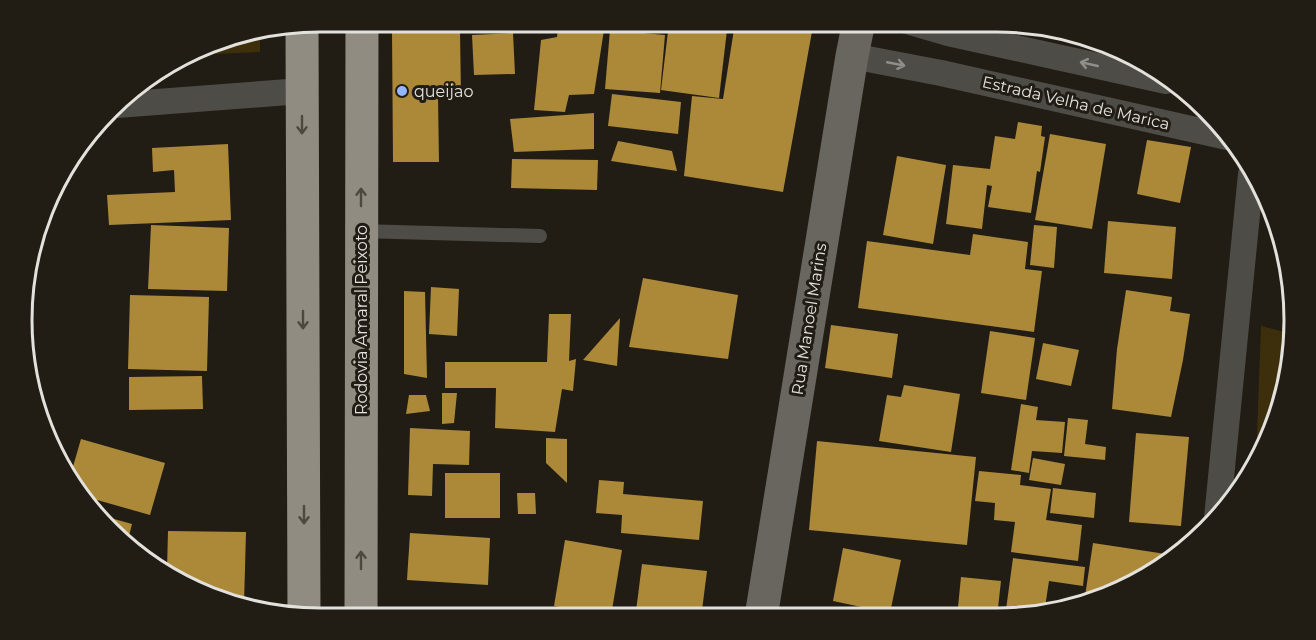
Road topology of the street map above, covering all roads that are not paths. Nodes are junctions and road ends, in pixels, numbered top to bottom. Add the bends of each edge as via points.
1 (302, 32) edge
2 (363, 32) edge
3 (857, 32) edge
4 (945, 32) edge
5 (852, 56) junction
6 (1153, 78) edge
7 (302, 91) junction
8 (129, 104) edge
9 (1217, 135) edge
10 (1250, 183) edge
11 (361, 231) junction
12 (540, 236) dead end
13 (1219, 502) edge
14 (304, 608) edge
15 (360, 608) edge
16 (762, 608) edge

1 - 7 highway
11 -> 2 highway, Rodovia Amaral Peixoto
3 - 5 main road, Rua Manoel Marins
6 -> 4 street
5 -> 9 street, Estrada Velha de Marica
5 - 16 main road, Rua Manoel Marins
7 - 8 street
7 -> 14 highway
10 - 13 street
11 - 12 lane
15 -> 11 highway, Rodovia Amaral Peixoto

